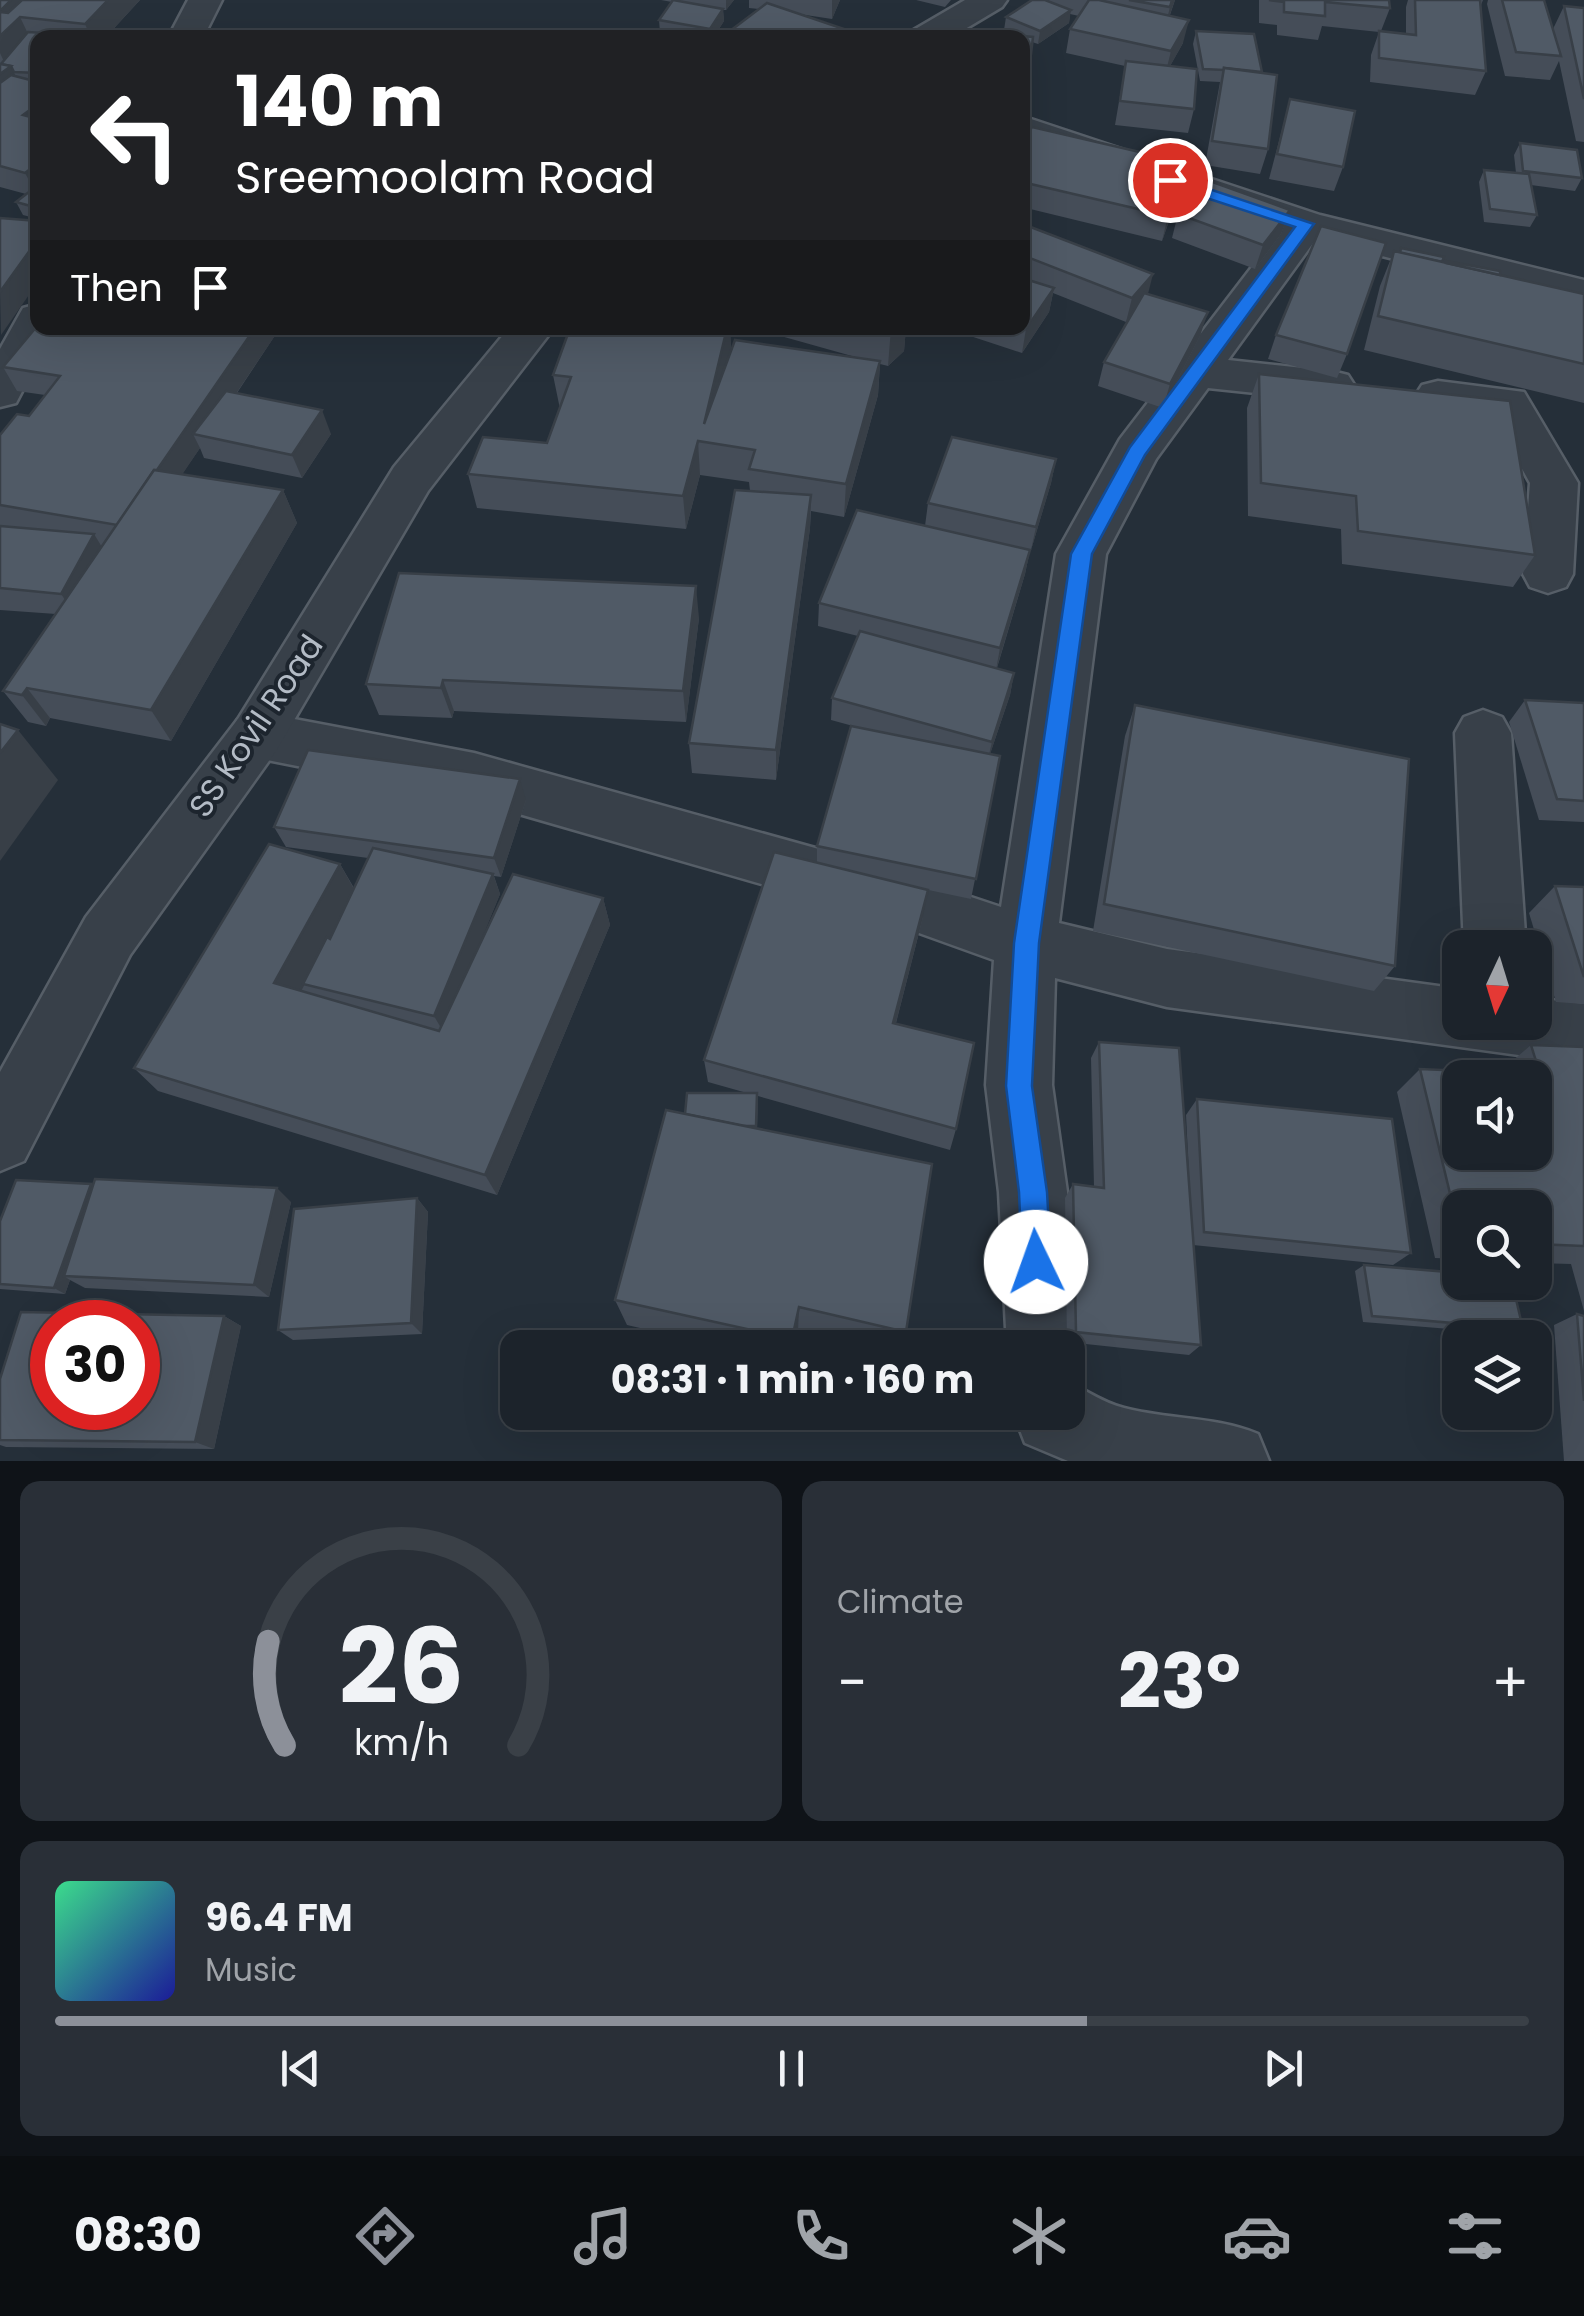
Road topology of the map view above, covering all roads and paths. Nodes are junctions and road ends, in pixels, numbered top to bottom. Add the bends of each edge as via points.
1 (205, 0) edge
2 (990, 0) edge
3 (189, 30) edge
4 (938, 30) edge
5 (1030, 131) edge
6 (1306, 224) junction
7 (1584, 294) edge
8 (30, 334) edge
9 (526, 335) edge
10 (1196, 372) junction
11 (0, 392) edge
12 (1548, 574) dead end
13 (1483, 733) dead end
14 (257, 735) junction
15 (1494, 930) edge
16 (1026, 943) junction
17 (1442, 1016) edge
18 (1552, 1030) edge
19 (1584, 1034) edge
20 (0, 1138) edge
21 (1042, 1330) edge
22 (1085, 1430) edge
23 (1231, 1461) edge

1 - 3 street
2 - 4 street
5 - 6 street
6 - 7 street
6 - 10 street
8 - 11 street
9 - 14 street, SS Kovil Road via 411,479
10 - 12 street via 1508,403 1554,483
10 - 16 street via 1137,452 1082,554
13 - 15 street
14 - 16 street via 474,777 869,889
14 - 20 street, SS Kovil Road via 108,936
16 - 17 street via 1167,978
16 - 21 street via 1019,1086
18 - 19 street
22 - 23 street via 1124,1446

